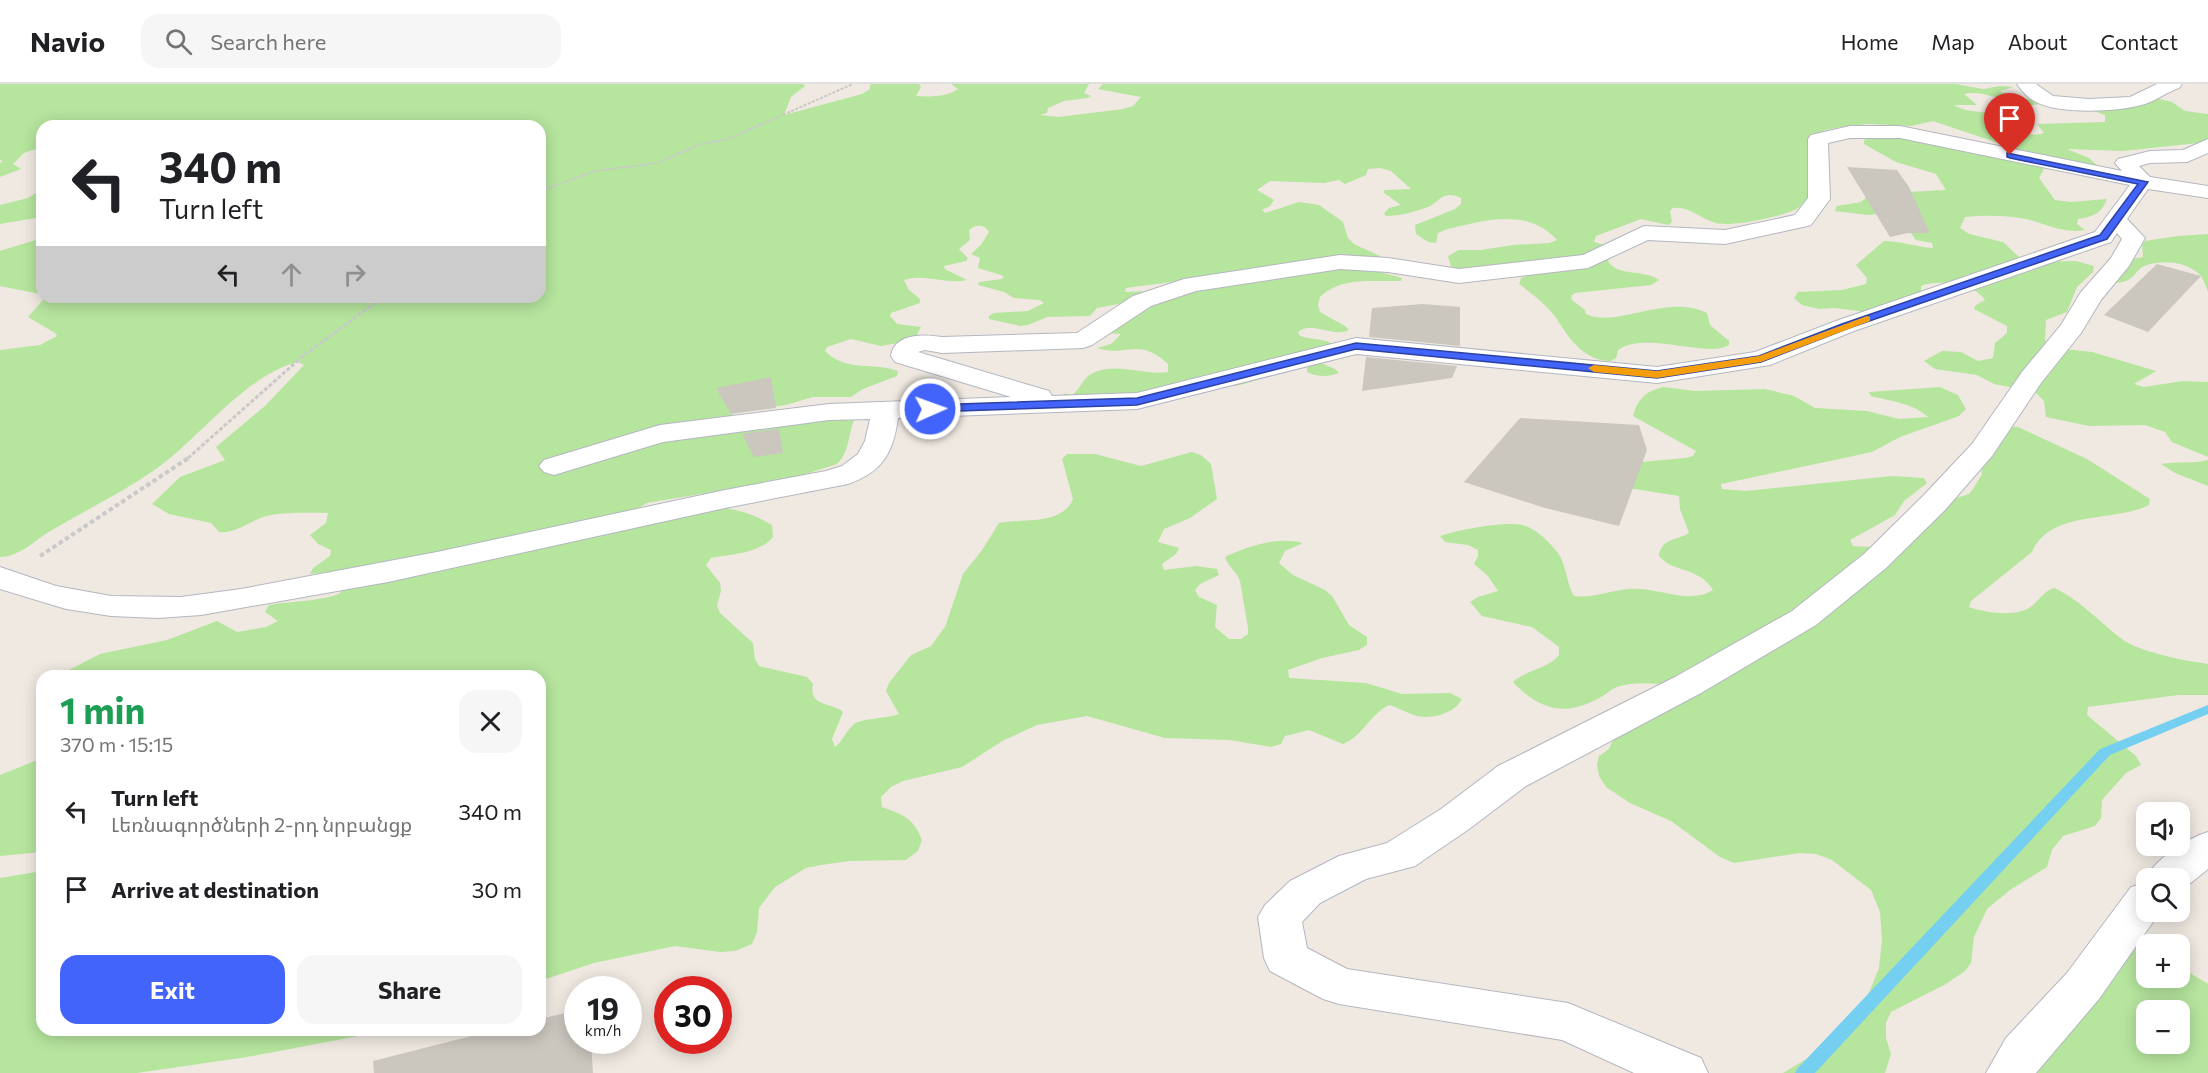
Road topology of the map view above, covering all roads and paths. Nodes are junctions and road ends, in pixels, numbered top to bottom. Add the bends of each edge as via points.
1 (853, 84) edge
2 (2026, 84) edge
3 (2173, 84) edge
4 (2208, 145) edge
5 (2143, 182) junction
6 (546, 189) edge
7 (2208, 192) edge
8 (2116, 220) junction
9 (375, 303) edge
10 (1064, 404) junction
11 (885, 411) junction
12 (554, 466) dead end
13 (5, 579) edge
14 (2208, 846) edge
15 (2181, 868) edge
16 (2136, 913) edge
17 (1684, 1073) edge
18 (2010, 1073) edge

1 - 6 path via 728,139 701,144 657,163 594,171
2 - 3 street via 2041,98 2099,104 2137,101
4 - 5 street via 2187,156 2150,157 2126,163
5 - 7 street
5 - 8 street
5 - 10 street via 1900,132 1850,132 1818,139 1819,199 1803,220 1725,237 1644,233 1588,261 1459,276 1340,262 1192,284 1142,301 1083,340 942,345 923,342 905,348 904,356
8 - 10 street via 2103,237 1761,359 1657,375 1356,346 1137,401
8 - 17 street via 2134,238 2121,261 2090,297 2072,328 2031,378 1982,450 1875,561 1804,618 1688,685 1512,776 1400,855 1354,867 1305,892 1280,917 1286,958 1339,986 1568,1022
9 - 13 path via 303,356 185,461
10 - 11 street
11 - 12 street via 829,412 660,434
11 - 13 street via 880,442 862,466 833,480 761,491 407,568 181,607 123,608 75,602
14 - 15 street
16 - 18 street via 2083,987 2023,1052

